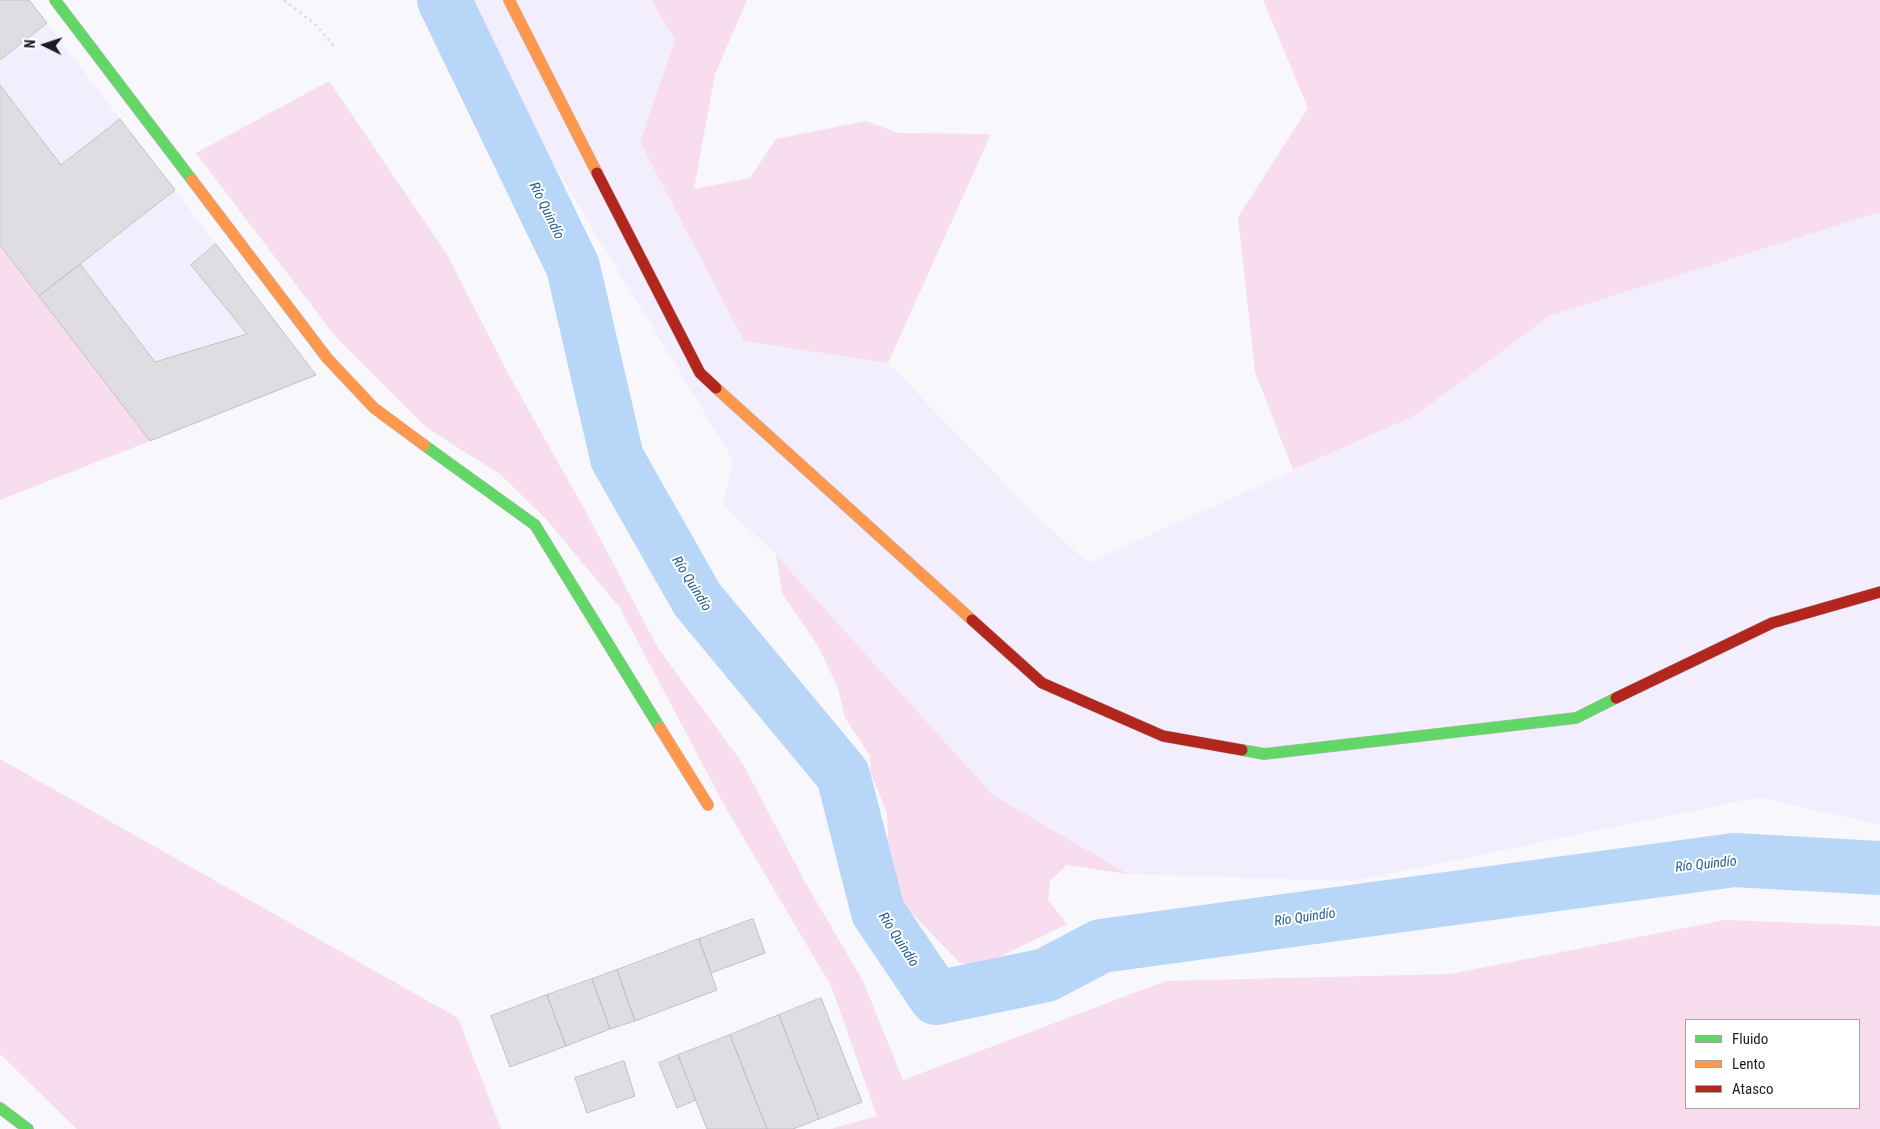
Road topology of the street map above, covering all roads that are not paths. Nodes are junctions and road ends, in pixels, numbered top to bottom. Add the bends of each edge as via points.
1 (55, 0) edge
2 (509, 0) edge
3 (1880, 592) edge
4 (708, 805) dead end
5 (0, 1108) edge
6 (28, 1129) edge

1 - 4 street via 327,358 374,408 534,525
2 - 3 street via 700,373 1042,683 1163,736 1264,754 1576,718 1772,622
5 - 6 street

